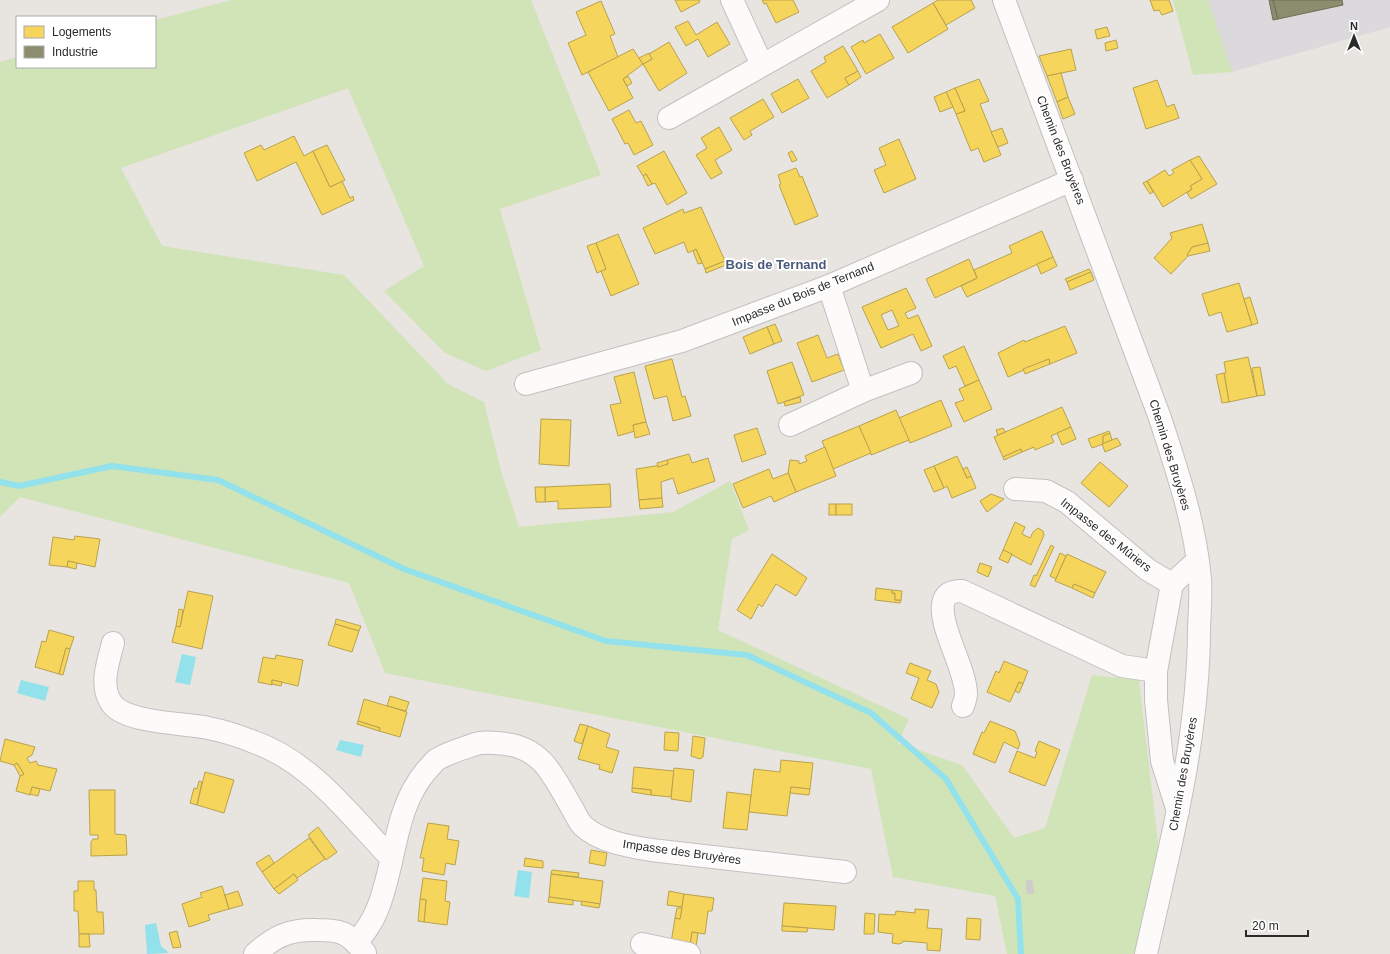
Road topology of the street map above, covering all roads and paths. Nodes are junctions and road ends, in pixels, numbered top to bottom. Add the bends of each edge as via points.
1 (732, 0) edge
2 (878, 0) edge
3 (1004, 0) edge
4 (762, 65) junction
5 (669, 118) dead end
6 (1072, 180) junction
7 (829, 286) junction
8 (910, 373) dead end
9 (526, 384) dead end
10 (863, 391) junction
11 (790, 425) dead end
12 (1015, 489) dead end
13 (1197, 561) junction
14 (1172, 584) junction
15 (113, 643) dead end
16 (1156, 671) junction
17 (963, 706) dead end
18 (1178, 811) junction
19 (391, 858) junction
20 (846, 872) dead end
21 (642, 944) dead end
22 (361, 949) edge
23 (255, 954) edge
24 (689, 954) edge
25 (1146, 954) edge

1 - 4 street
2 - 4 street
3 - 6 street, Chemin des Bruyères
4 - 5 street
6 - 7 street, Impasse du Bois de Ternand
6 - 13 street, Chemin des Bruyères via 1183,487
7 - 9 street, Impasse du Bois de Ternand via 682,342
7 - 10 street
8 - 10 street
10 - 11 street
12 - 14 street, Impasse des Mûriers via 1046,491 1067,502 1148,570
13 - 14 street
13 - 18 street, Chemin des Bruyères via 1200,579 1197,683 1192,734
14 - 16 street
15 - 19 street via 104,675 113,705 130,715 152,721 213,729 279,752 304,769
16 - 17 street via 1122,666 962,591 955,591 944,599 944,617 962,675 966,695
16 - 18 street via 1162,761
18 - 25 street, Chemin des Bruyères
19 - 20 street, Impasse des Bruyères via 409,798 420,779 436,760 477,743 495,743 524,749 540,759 553,773 582,825 600,837 644,849
19 - 22 street, Impasse des Bruyères via 378,908
21 - 24 street
22 - 23 street, Impasse des Bruyères via 343,933 304,930 289,932 272,940

